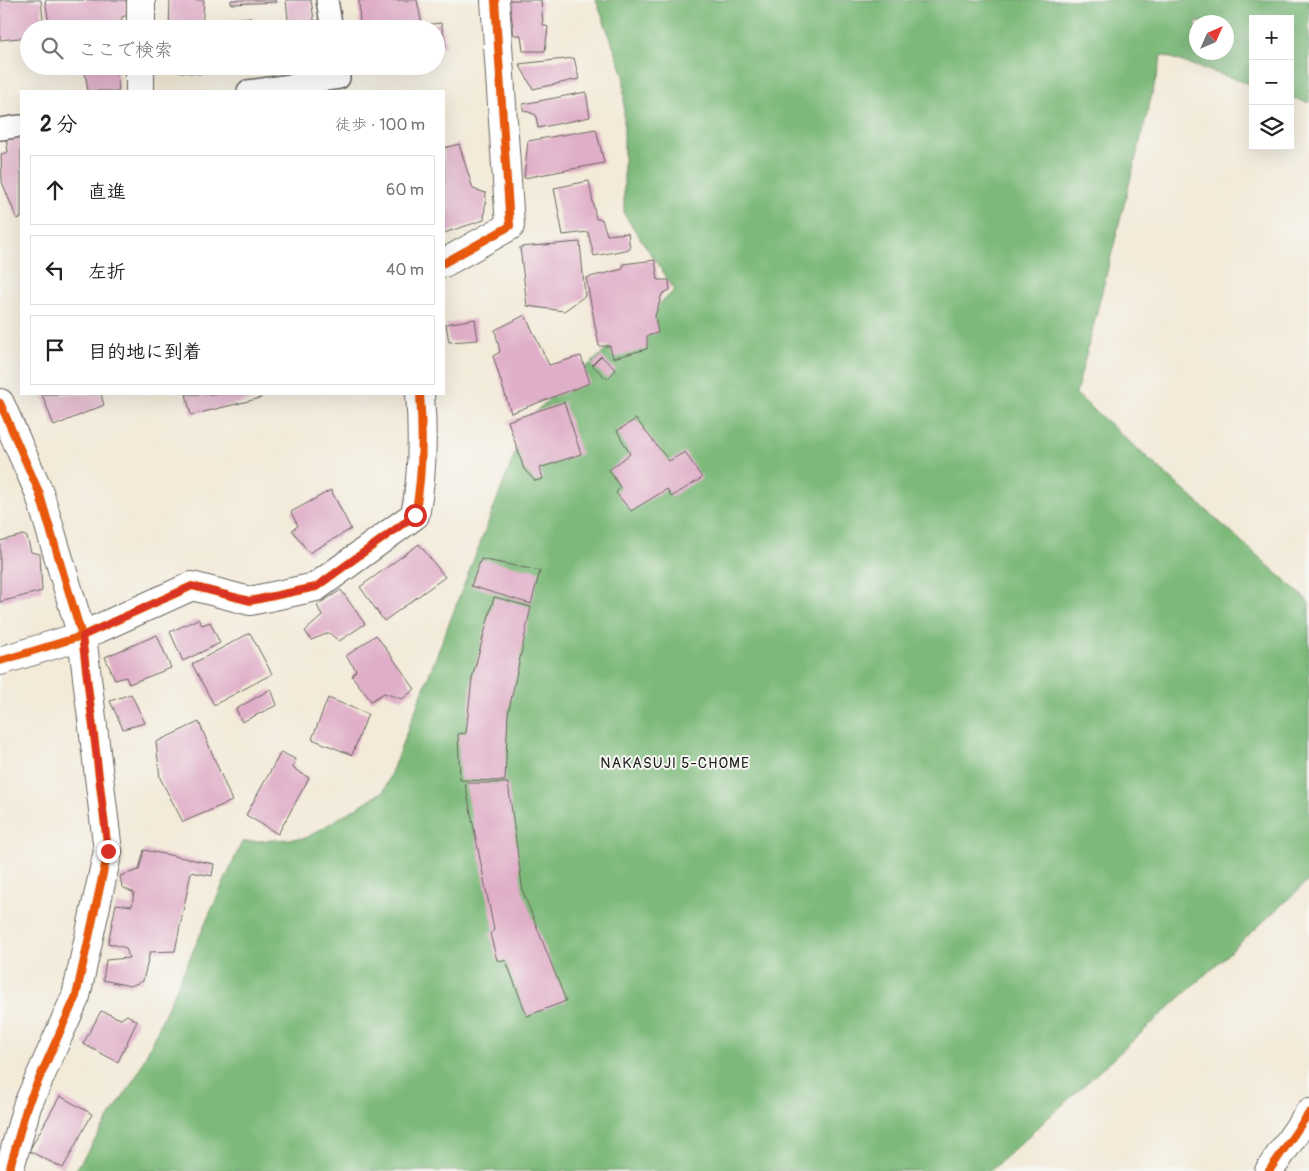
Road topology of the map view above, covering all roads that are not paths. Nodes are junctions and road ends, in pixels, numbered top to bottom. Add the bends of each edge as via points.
1 (141, 0) edge
2 (328, 0) edge
3 (495, 0) edge
4 (141, 20) edge
5 (331, 20) edge
6 (140, 75) edge
7 (340, 78) edge
8 (140, 90) edge
9 (255, 90) edge
10 (20, 126) edge
11 (0, 129) edge
12 (445, 262) edge
13 (420, 395) edge
14 (0, 403) edge
15 (82, 636) junction
16 (0, 661) edge
17 (1309, 1113) edge
18 (9, 1171) edge
19 (1269, 1171) edge

1 - 4 street
2 - 5 lane
3 - 12 street via 510,226
6 - 8 street
7 - 9 lane
10 - 11 lane
13 - 15 street via 420,491 415,515 316,587 250,601 192,586
14 - 15 street via 39,492
15 - 16 street
15 - 18 street via 108,851 76,996 27,1106
17 - 19 street

